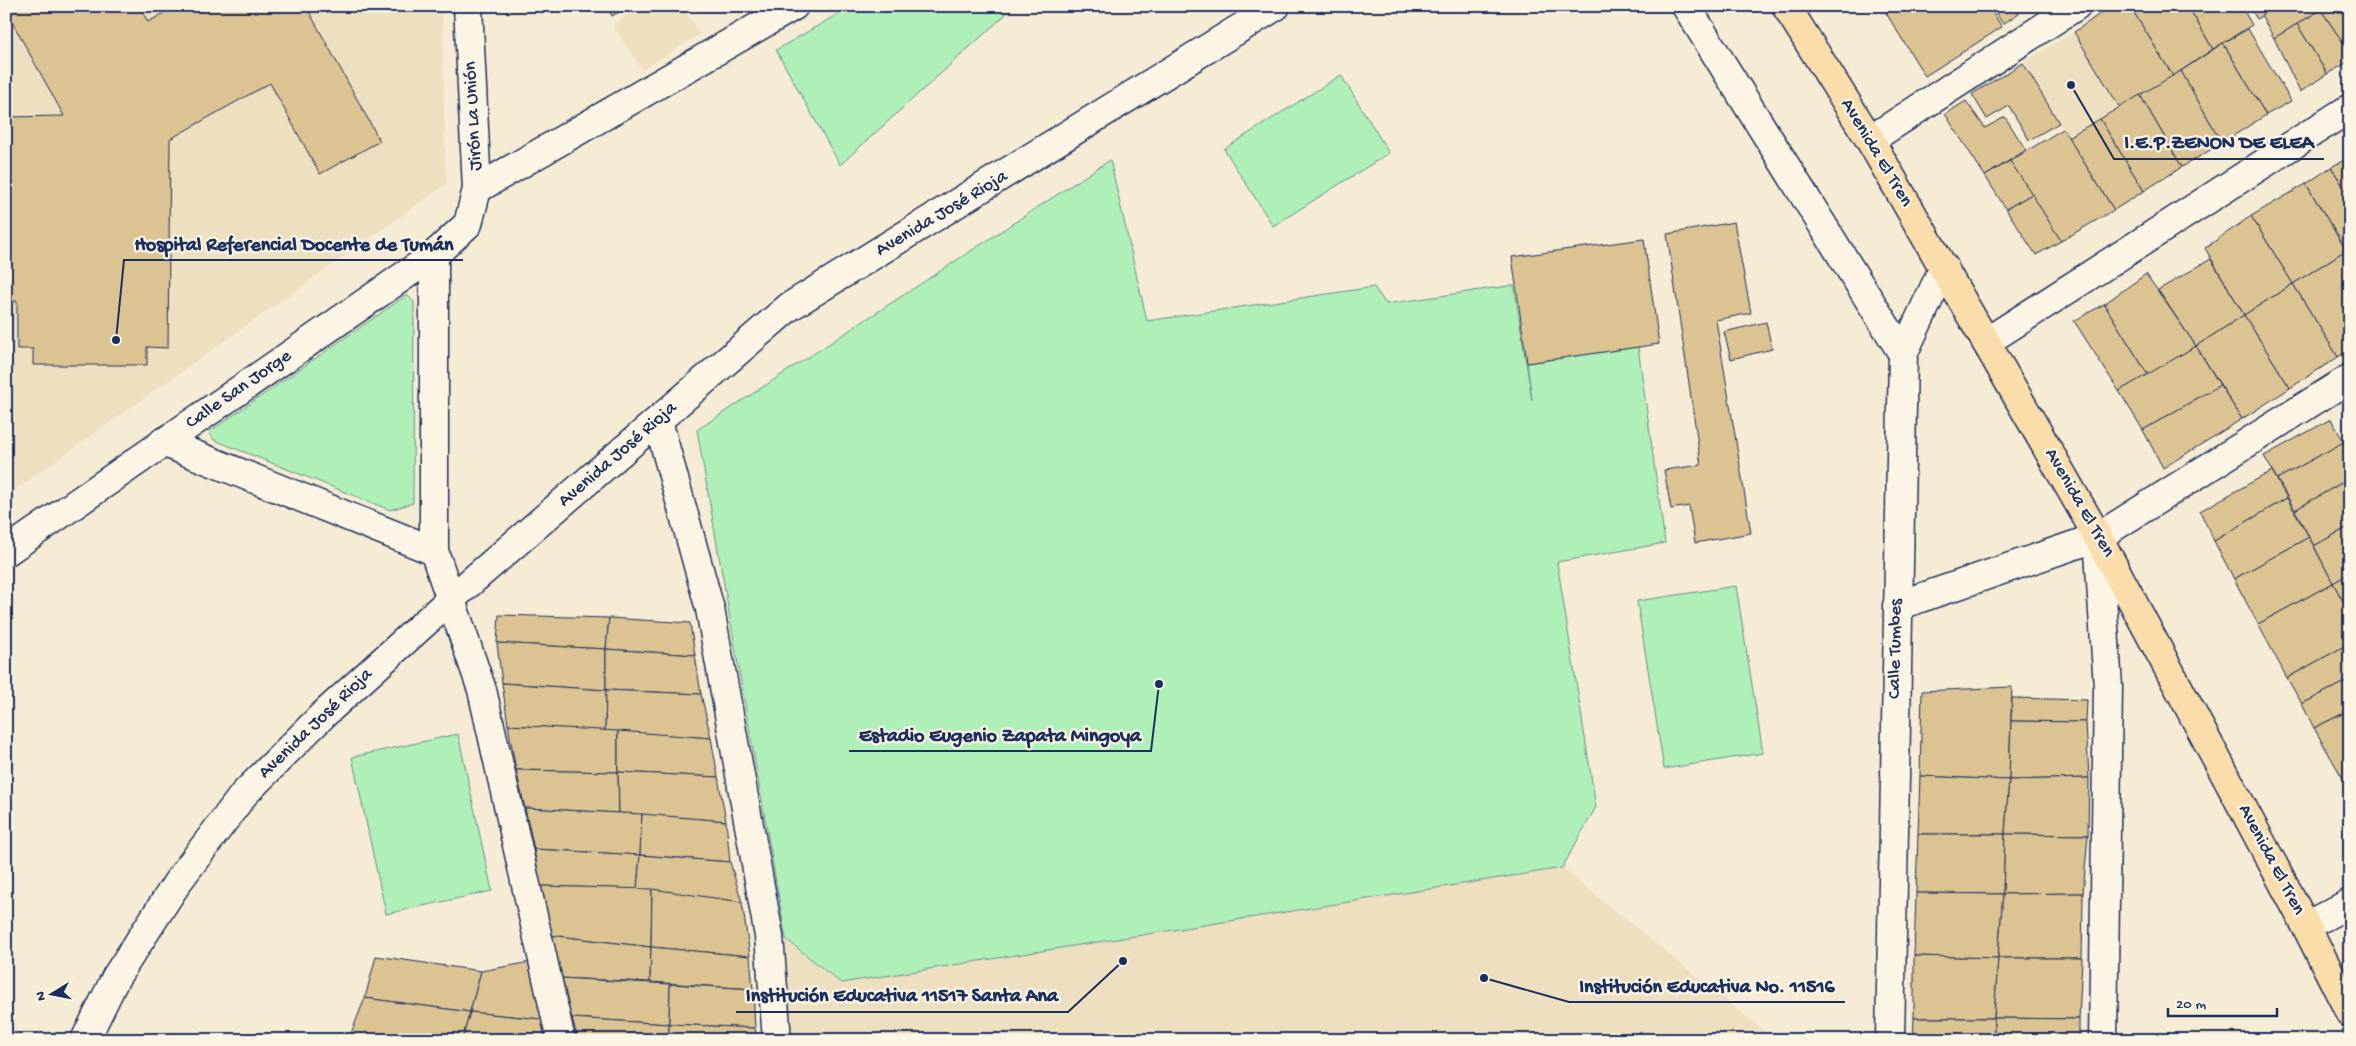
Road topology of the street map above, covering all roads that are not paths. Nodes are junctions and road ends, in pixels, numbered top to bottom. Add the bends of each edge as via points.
1 (468, 6) edge
2 (794, 6) edge
3 (1276, 6) edge
4 (1686, 6) edge
5 (1786, 6) edge
6 (2076, 6) edge
7 (2350, 108) edge
8 (1870, 140) junction
9 (478, 189) junction
10 (468, 224) joint
11 (434, 255) junction
12 (1944, 267) junction
13 (1986, 342) junction
14 (1903, 354) junction
15 (2347, 387) edge
16 (658, 421) junction
17 (163, 442) junction
18 (2098, 536) junction
19 (434, 551) junction
20 (6, 552) edge
21 (450, 599) junction
22 (1897, 606) junction
23 (2350, 903) edge
24 (2306, 926) junction
25 (2350, 1013) edge
26 (85, 1040) edge
27 (561, 1040) edge
28 (777, 1040) edge
29 (1890, 1040) edge
30 (2103, 1040) edge

1 - 9 street, Jirón La Unión
2 - 9 street
3 - 16 street, Avenida José Rioja via 789,307
4 - 14 street
5 - 8 main road, Avenida El Tren
6 - 8 street
7 - 13 street
8 - 12 main road, Avenida El Tren
9 - 10 street, Jirón La Unión
10 - 11 street, Calle San Jorge
11 - 17 street, Calle San Jorge
11 - 19 street
12 - 13 main road, Avenida El Tren
12 - 14 street, Calle Tumbes
13 - 18 main road, Avenida El Tren
14 - 22 street, Calle Tumbes
15 - 18 street
16 - 21 street, Avenida José Rioja
16 - 28 street via 710,609 769,936
17 - 19 street
17 - 20 street, Calle San Jorge
18 - 22 street
18 - 24 main road, Avenida El Tren
18 - 30 street via 2108,687
19 - 21 street
21 - 26 street, Avenida José Rioja via 323,715 244,794 179,880 116,977
21 - 27 street via 482,690
22 - 29 street, Calle Tumbes
23 - 24 street
24 - 25 main road, Avenida El Tren

